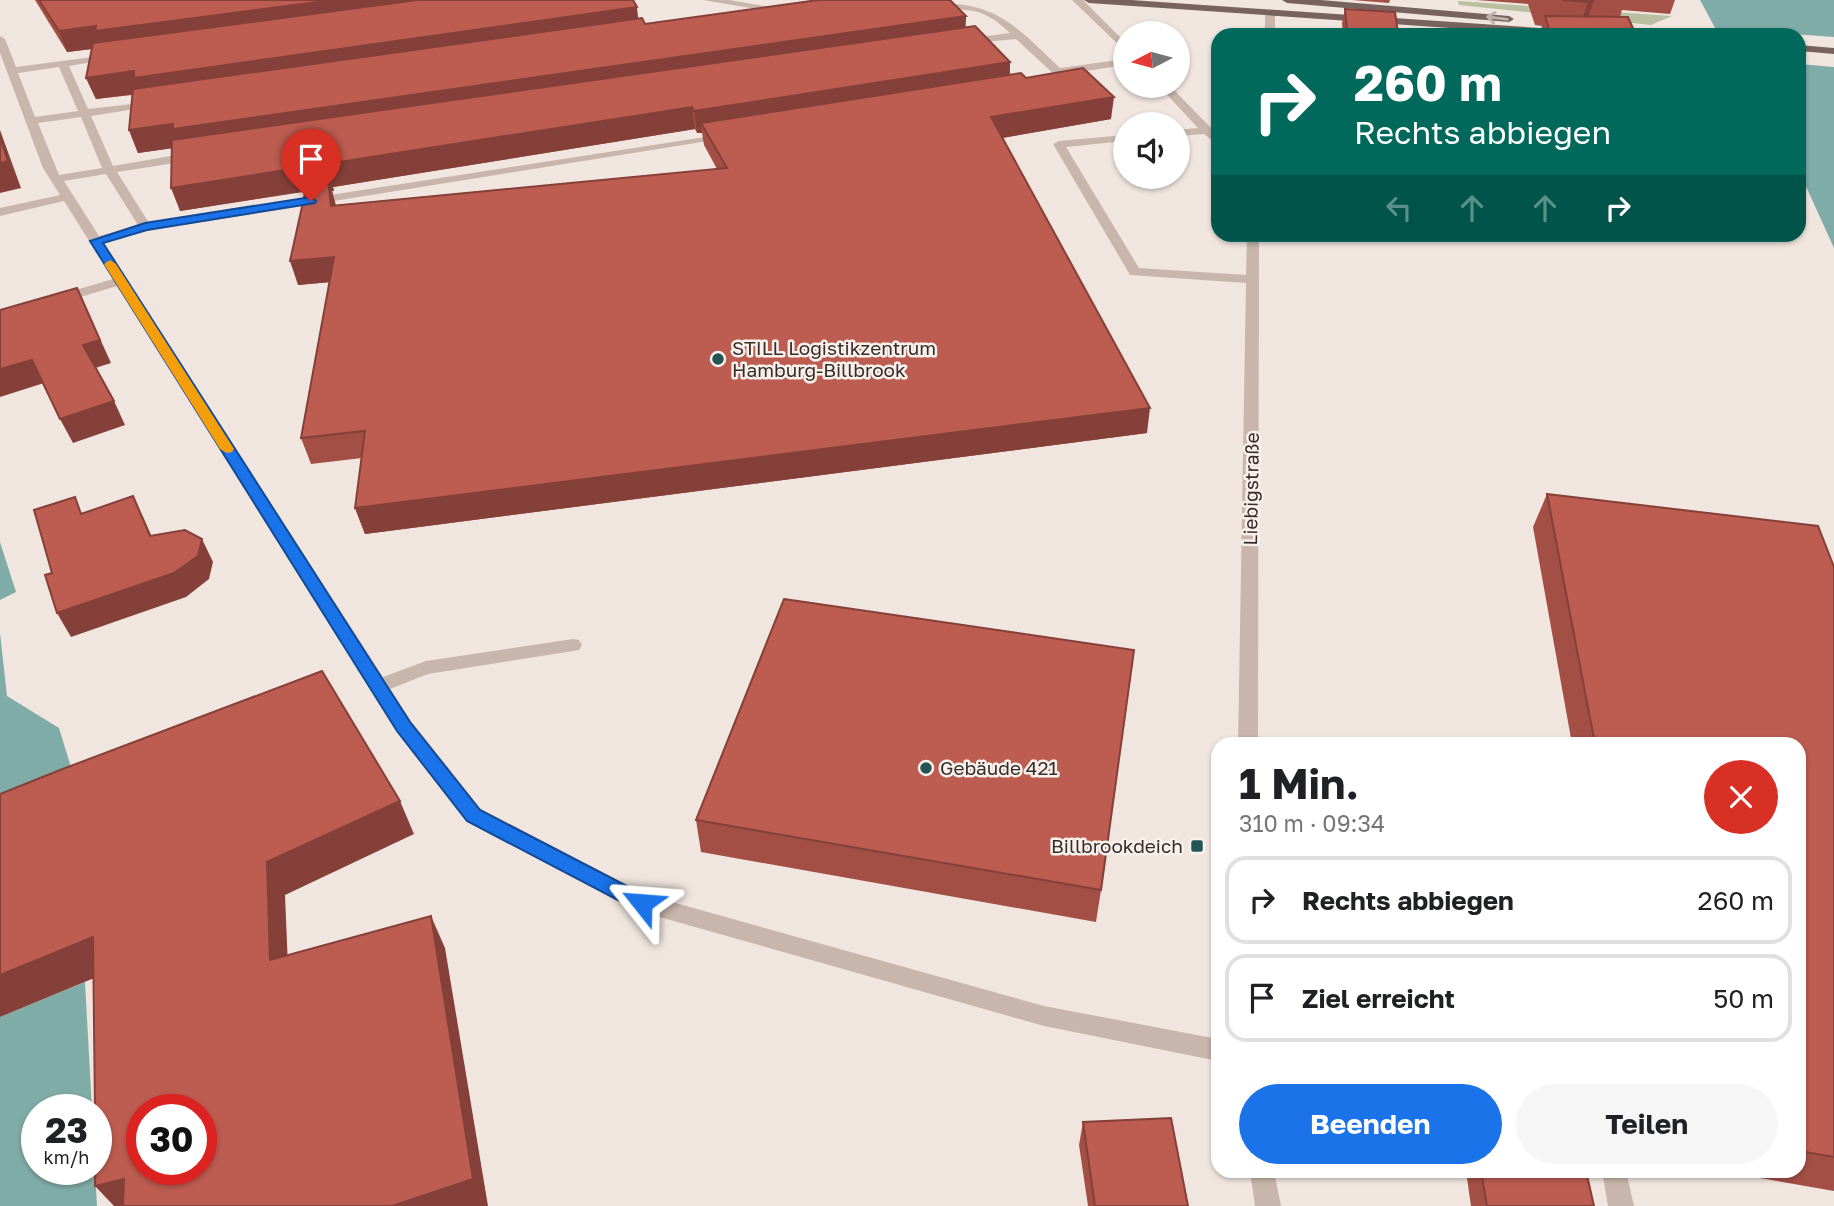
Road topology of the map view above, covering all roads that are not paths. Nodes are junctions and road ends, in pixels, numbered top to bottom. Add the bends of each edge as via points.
1 (708, 0) edge
2 (1077, 0) edge
3 (1089, 0) edge
4 (1270, 0) edge
5 (1287, 0) edge
6 (753, 3) edge
7 (914, 5) edge
8 (1270, 13) junction
9 (745, 17) edge
10 (1270, 28) edge
11 (1493, 28) edge
12 (1578, 28) edge
13 (1020, 34) junction
14 (1113, 36) edge
15 (0, 40) edge
16 (951, 45) edge
17 (1806, 49) edge
18 (1834, 51) edge
19 (118, 55) edge
20 (63, 63) junction
21 (1113, 64) edge
22 (1058, 72) junction
23 (9, 79) edge
24 (1040, 86) edge
25 (1176, 98) edge
26 (166, 101) edge
27 (84, 112) junction
28 (31, 121) junction
29 (1207, 130) junction
30 (1190, 132) edge
31 (737, 134) edge
32 (1211, 134) edge
33 (1113, 139) edge
34 (205, 154) edge
35 (108, 169) junction
36 (56, 179) junction
37 (67, 197) junction
38 (0, 212) edge
39 (145, 227) junction
40 (96, 241) junction
41 (1253, 242) edge
42 (1253, 279) junction
43 (121, 281) junction
44 (46, 303) edge
45 (573, 645) dead end
46 (378, 686) junction
47 (1248, 737) edge
48 (1211, 1049) edge
49 (1263, 1178) edge
50 (1615, 1178) edge
51 (1268, 1206) edge
52 (1621, 1206) edge

1 - 6 street
2 - 14 street
3 - 8 main road
4 - 8 main road
12 -> 5 main road via 1459,13
6 - 9 street via 790,11
7 - 13 street via 985,9
8 - 10 street
8 - 11 main road
13 - 16 street
13 - 22 street
15 - 23 street
17 - 18 main road
19 - 20 street
20 - 23 street
20 - 27 street
21 - 22 street
22 - 24 street via 1064,80
23 - 28 street
25 - 29 street
26 - 27 street
27 - 28 street
27 - 35 street
28 - 36 street
29 - 30 street
29 - 32 street
31 - 39 street
33 - 42 street via 1059,144 1135,272
34 - 35 street
35 - 36 street
35 - 39 street
36 - 37 street
37 - 38 street
37 - 40 street
39 - 40 street
40 - 43 street
41 - 42 street, Liebigstraße
42 - 47 street, Liebigstraße
43 - 44 street
43 - 46 street
45 - 46 street via 426,668
46 - 48 street via 474,815 642,903 1044,1016
49 - 51 street
50 - 52 street

